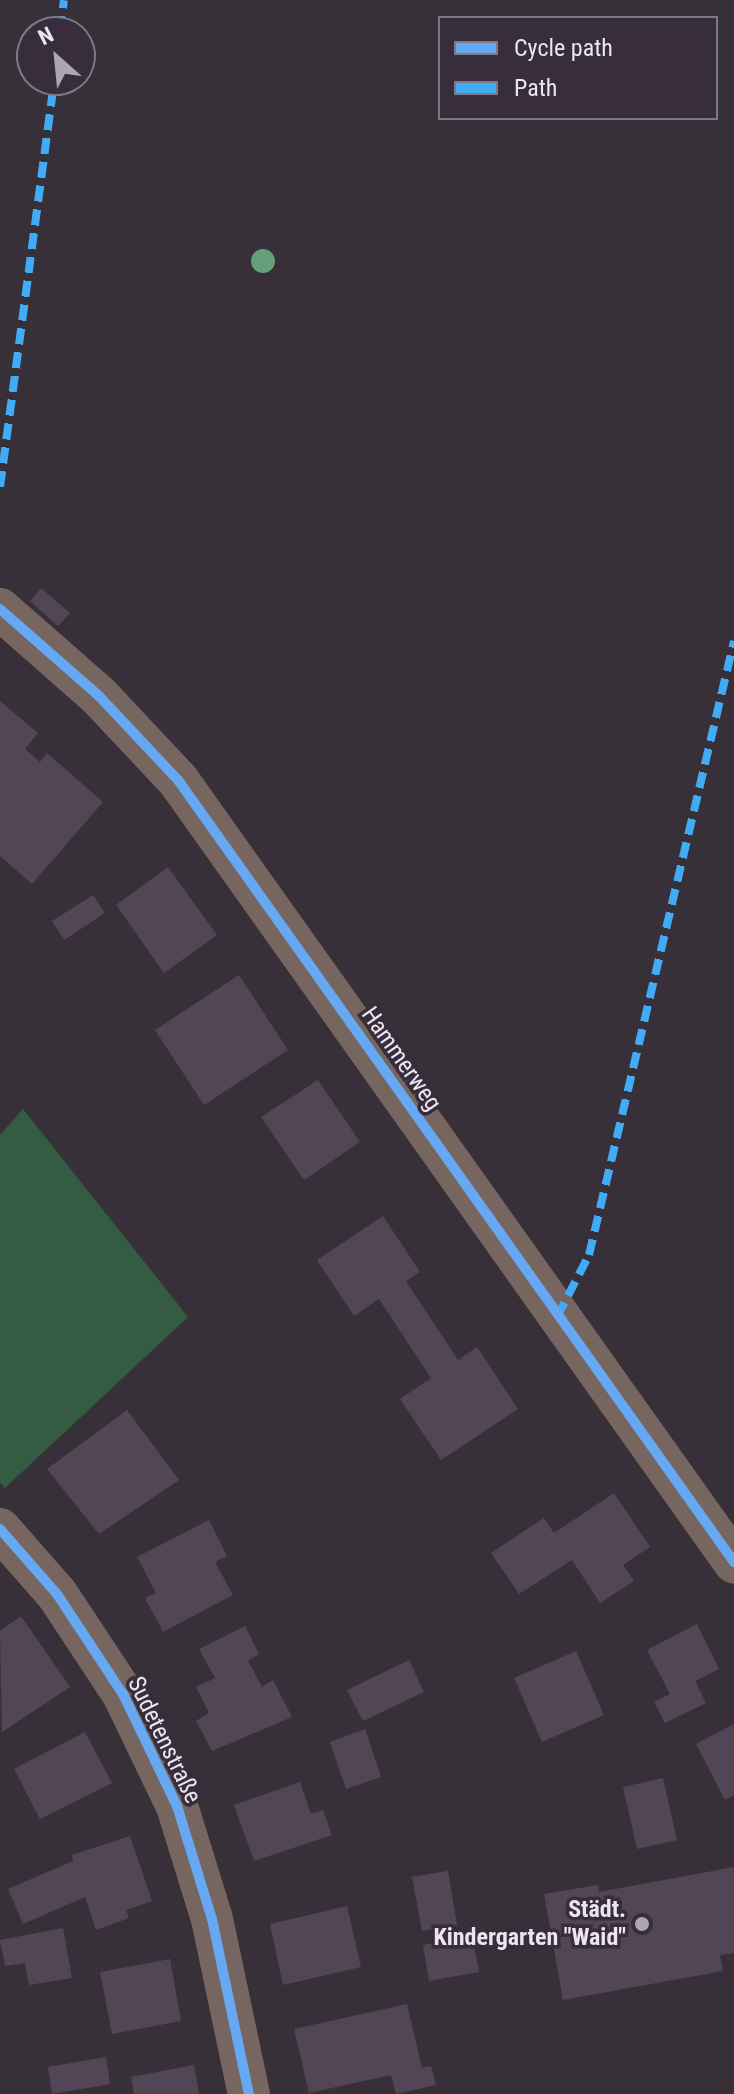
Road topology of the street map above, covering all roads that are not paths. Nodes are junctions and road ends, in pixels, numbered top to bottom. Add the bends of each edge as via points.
1 (0, 609) edge
2 (0, 1529) edge
3 (734, 1562) edge
4 (249, 2094) edge

1 - 3 street, Hammerweg via 99,696 178,780
2 - 4 street, Sudetenstraße via 57,1594 123,1694 177,1806 212,1919

